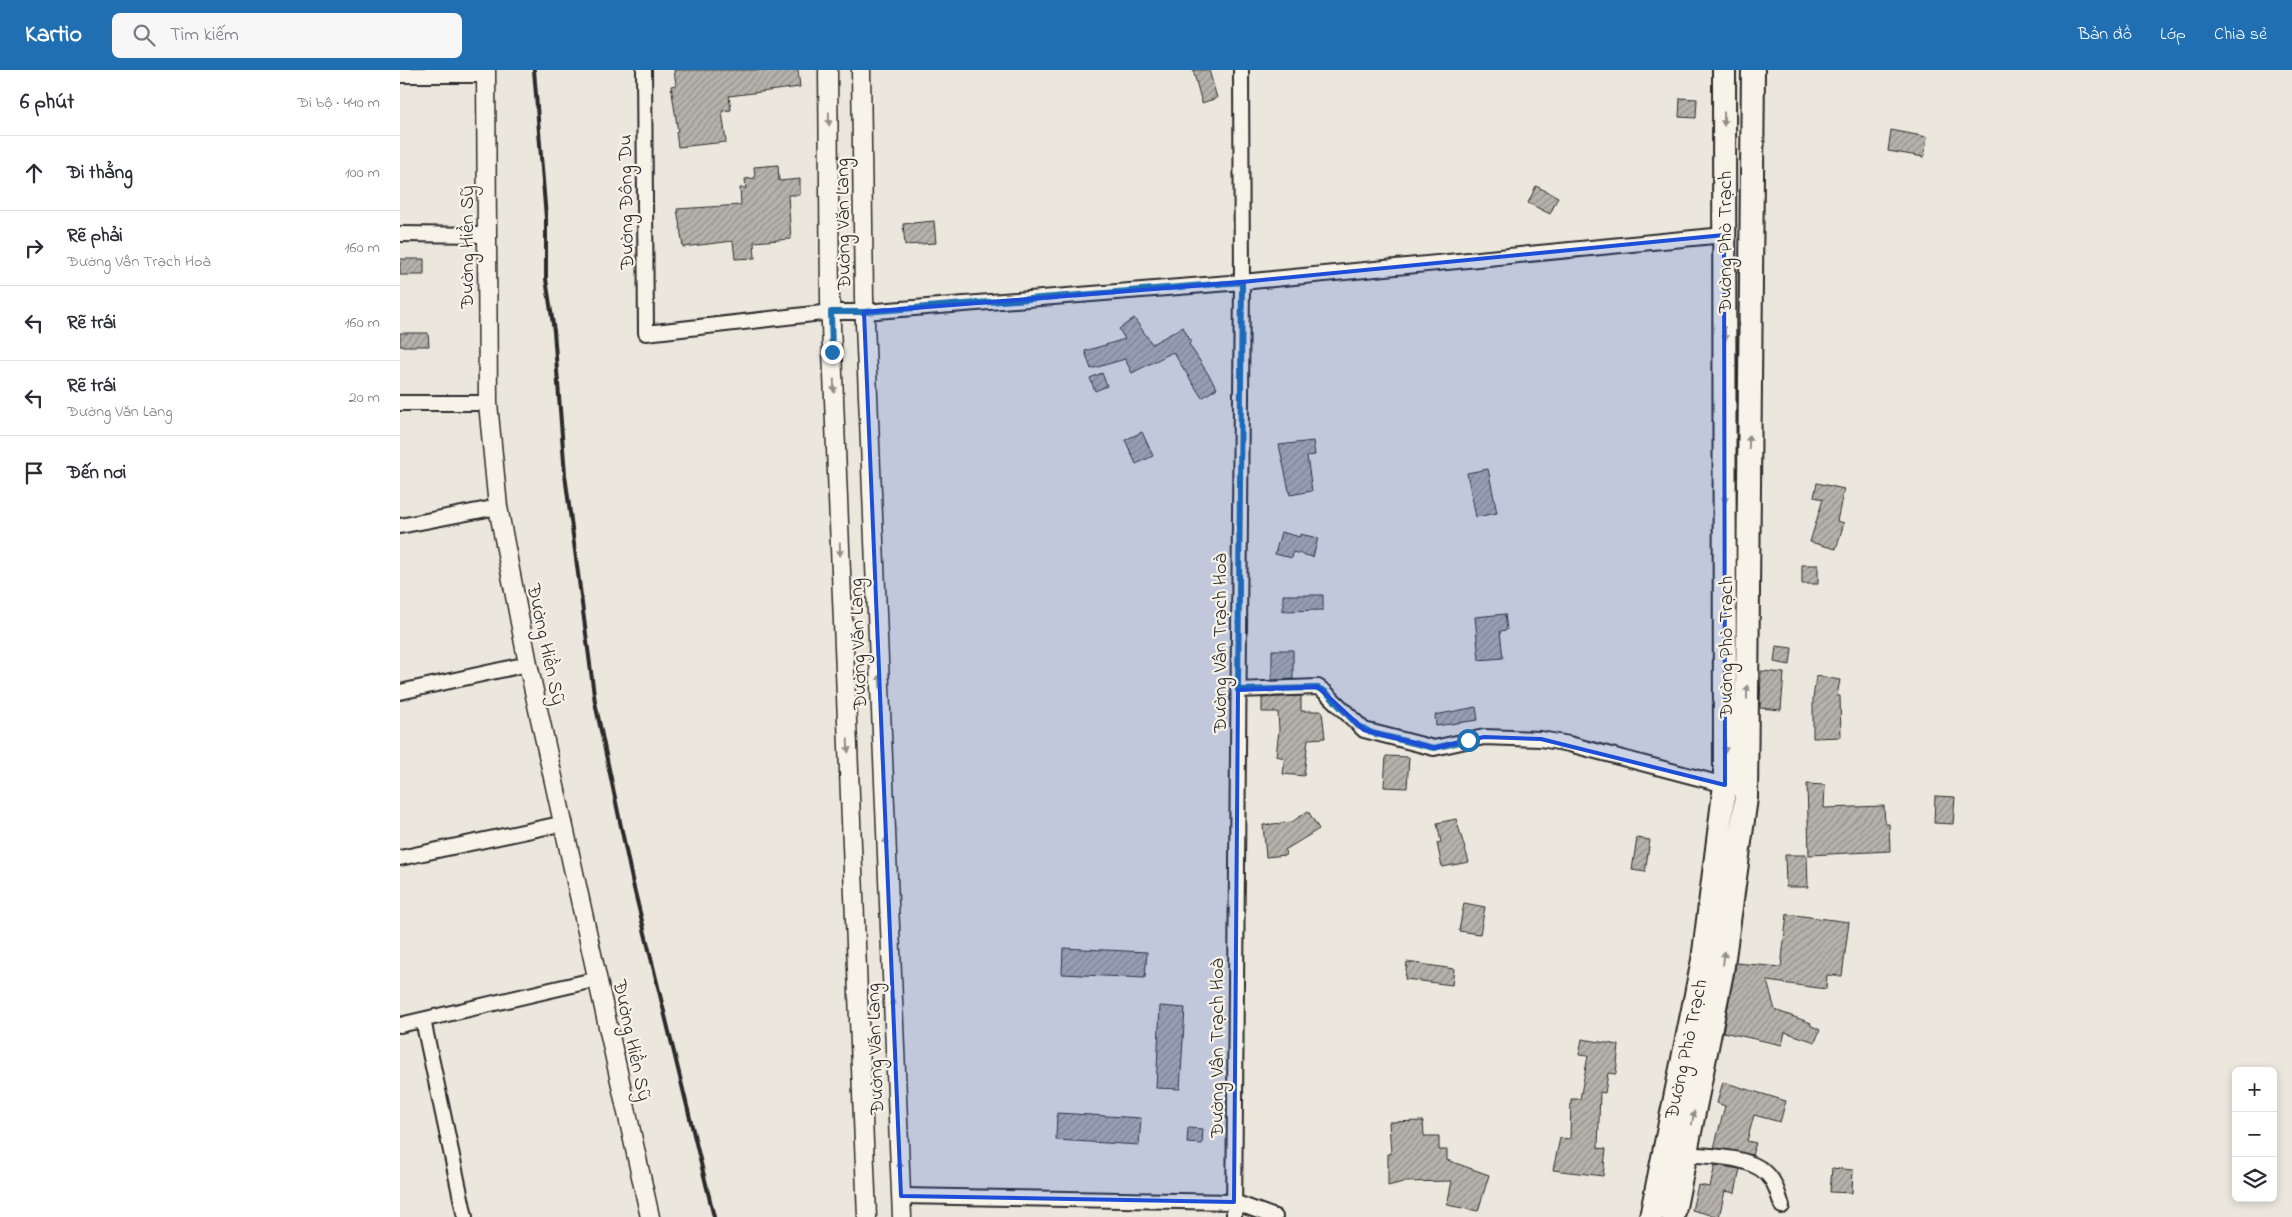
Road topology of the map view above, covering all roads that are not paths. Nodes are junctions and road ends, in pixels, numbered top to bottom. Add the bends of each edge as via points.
1 (644, 70) edge
2 (828, 70) edge
3 (861, 70) edge
4 (1241, 70) edge
5 (486, 73) edge
6 (400, 75) edge
7 (1724, 76) edge
8 (1753, 76) edge
9 (400, 234) edge
10 (488, 235) junction
11 (1724, 235) junction
12 (1242, 282) junction
13 (831, 312) junction
14 (864, 312) junction
15 (400, 403) edge
16 (488, 403) junction
17 (498, 507) junction
18 (400, 526) edge
19 (1725, 570) junction
20 (1747, 570) junction
21 (528, 664) junction
22 (1238, 690) junction
23 (400, 692) edge
24 (1725, 785) junction
25 (565, 823) junction
26 (400, 858) edge
27 (598, 979) junction
28 (423, 1020) junction
29 (400, 1025) edge
30 (1686, 1154) junction
31 (901, 1196) junction
32 (1234, 1202) junction
33 (1782, 1206) dead end
34 (465, 1217) edge
35 (650, 1217) edge
36 (867, 1217) edge
37 (902, 1217) edge
38 (1234, 1217) edge
39 (1275, 1217) edge
40 (1651, 1217) edge
41 (1673, 1217) edge

1 - 13 street, Đường Đông Du via 646,333
2 -> 13 street, Đường Văn Lang
3 - 14 street, Đường Văn Lang
4 - 12 street, Đường Vân Trạch Hoà
5 - 6 street
5 - 10 street, Đường Hiền Sỹ
7 - 8 highway
7 -> 11 highway, Đường Phò Trạch
20 -> 8 highway, Đường Phò Trạch
9 - 10 street
10 - 16 street, Đường Hiền Sỹ
11 - 12 street
11 -> 19 highway, Đường Phò Trạch
12 - 14 street
12 - 22 street, Đường Vân Trạch Hoà
13 - 14 street
13 -> 36 street, Đường Văn Lang
31 -> 14 street, Đường Văn Lang
15 - 16 street
16 - 17 street, Đường Hiền Sỹ
17 - 18 street
17 - 21 street, Đường Hiền Sỹ
19 - 20 highway
19 -> 24 highway, Đường Phò Trạch
30 -> 20 highway, Đường Phò Trạch via 1722,972 1746,798
21 - 23 street
21 - 25 street, Đường Hiền Sỹ
22 - 24 street via 1318,688 1364,730 1434,748 1484,737 1541,739
22 - 32 street, Đường Vân Trạch Hoà
24 - 40 highway, Đường Phò Trạch via 1704,960
25 - 26 street
25 - 27 street, Đường Hiền Sỹ
27 - 28 street
27 - 35 street, Đường Hiền Sỹ
28 - 29 street
28 - 34 street
30 - 33 street via 1732,1160 1761,1169 1773,1181
30 - 41 highway, Đường Phò Trạch
31 - 32 street
31 - 37 street, Đường Văn Lang
32 - 38 street, Đường Vân Trạch Hoà
32 - 39 street

